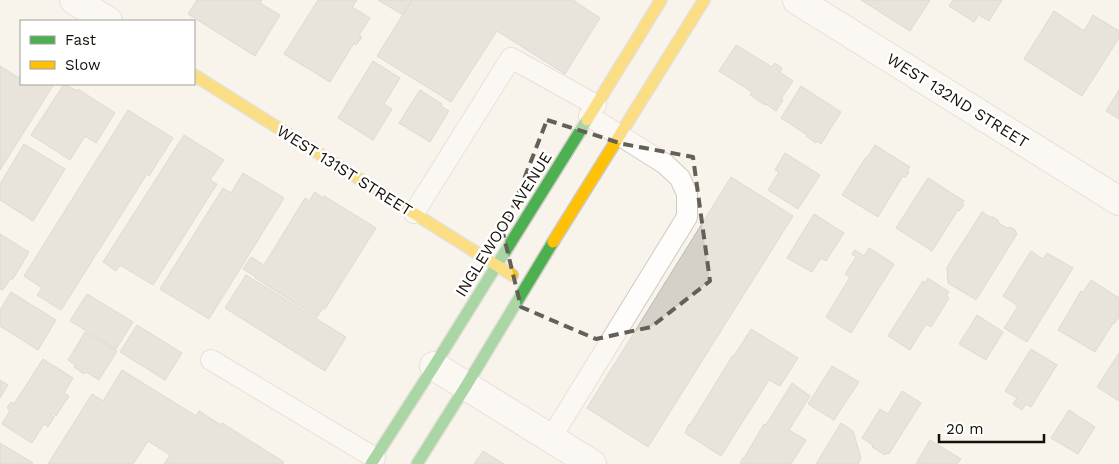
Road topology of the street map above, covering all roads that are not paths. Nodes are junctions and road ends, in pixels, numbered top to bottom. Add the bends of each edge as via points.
1 (74, 0) edge
2 (661, 0) edge
3 (704, 0) edge
4 (798, 0) edge
5 (106, 20) edge
6 (195, 76) edge
7 (592, 110) junction
8 (620, 135) junction
9 (1119, 200) edge
10 (414, 213) junction
11 (496, 265) junction
12 (527, 284) junction
13 (211, 360) dead end
14 (434, 366) junction
15 (466, 386) junction
16 (551, 438) junction
17 (373, 461) edge
18 (417, 464) edge
19 (592, 464) edge

1 - 5 street
2 - 7 main road, INGLEWOOD AVENUE
3 - 8 main road
4 - 9 street, WEST 132ND STREET
6 - 10 main road, WEST 131ST STREET
7 - 8 lane
7 - 10 lane via 511,58
7 - 11 main road, INGLEWOOD AVENUE
8 - 12 main road
8 - 16 lane via 666,164 680,178 687,194 687,217
10 - 11 main road, WEST 131ST STREET
11 - 12 main road, WEST 131ST STREET
11 - 14 main road, INGLEWOOD AVENUE
12 - 15 main road
13 - 17 lane
14 - 15 street
14 - 17 main road, INGLEWOOD AVENUE
15 - 16 street
15 - 18 main road
16 - 19 street

